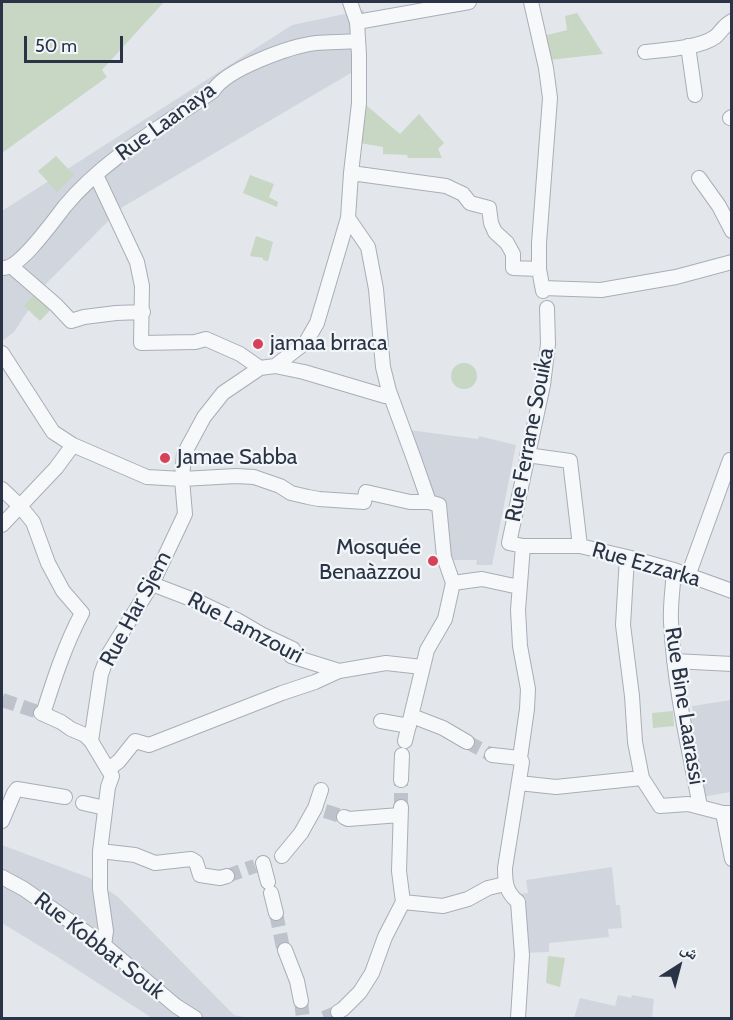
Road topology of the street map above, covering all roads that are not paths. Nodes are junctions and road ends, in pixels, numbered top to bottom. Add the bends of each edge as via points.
1 (350, 2) edge
2 (469, 2) edge
3 (531, 2) edge
4 (732, 21) edge
5 (357, 22) junction
6 (358, 41) junction
7 (688, 46) junction
8 (645, 52) dead end
9 (695, 95) dead end
10 (351, 173) junction
11 (96, 175) junction
12 (699, 178) dead end
13 (725, 202) edge
14 (348, 218) junction
15 (732, 231) edge
16 (732, 262) edge
17 (6, 268) edge
18 (539, 269) junction
19 (547, 308) dead end
20 (143, 312) junction
21 (3, 358) edge
22 (275, 366) junction
23 (260, 368) junction
24 (391, 396) junction
25 (73, 445) junction
26 (527, 455) junction
27 (731, 460) edge
28 (182, 479) junction
29 (2, 489) edge
30 (429, 502) junction
31 (21, 506) junction
32 (2, 525) edge
33 (523, 546) junction
34 (580, 546) junction
35 (627, 556) junction
36 (674, 570) junction
37 (688, 576) junction
38 (453, 583) junction
39 (152, 584) junction
40 (519, 587) junction
41 (732, 591) edge
42 (674, 661) junction
43 (732, 664) edge
44 (422, 667) junction
45 (339, 671) junction
46 (381, 720) dead end
47 (410, 721) junction
48 (91, 741) junction
49 (467, 742) tunnel mouth
50 (492, 755) tunnel mouth
51 (520, 758) junction
52 (109, 770) junction
53 (642, 778) junction
54 (401, 780) tunnel mouth
55 (519, 783) junction
56 (321, 790) dead end
57 (65, 797) dead end
58 (83, 803) dead end
59 (700, 806) junction
60 (105, 808) junction
61 (727, 813) edge
62 (344, 817) tunnel mouth
63 (2, 821) edge
64 (100, 851) junction
65 (282, 856) dead end
66 (732, 859) edge
67 (262, 864) dead end
68 (227, 876) tunnel mouth
69 (2, 877) edge
70 (505, 884) junction
71 (403, 902) junction
72 (276, 913) tunnel mouth
73 (104, 945) junction
74 (285, 950) tunnel mouth
75 (301, 1001) tunnel mouth
76 (341, 1013) edge
77 (195, 1018) edge
78 (518, 1018) edge

1 - 5 street
2 - 5 street
3 - 18 street via 550,98
4 - 7 street via 704,43
5 - 6 street
6 - 10 street via 359,104
6 - 11 street, Rue Laanaya via 315,43 251,63
7 - 8 street
7 - 9 street
10 - 14 street
10 - 18 street via 446,186 463,194 470,203 489,208 495,232 513,254 513,268
11 - 17 street, Rue Laanaya
11 - 20 street via 137,262
12 - 13 street
13 - 15 street
14 - 22 street via 317,323 306,342
14 - 24 street via 368,247 383,366
16 - 18 street via 601,290 543,289
17 - 20 street via 56,305 70,321
19 - 26 street, Rue Ferrane Souika via 543,385
20 - 23 street via 141,343 206,339
21 - 25 street via 52,432
22 - 23 street
22 - 24 street
23 - 28 street, Rue Har Sjem via 223,393 204,417 184,454
24 - 30 street
25 - 28 street via 147,477
25 - 31 street
26 - 33 street, Rue Ferrane Souika via 509,543
26 - 34 street via 570,461
27 - 37 street
28 - 30 street via 254,477 291,493 319,499 364,502 366,492
28 - 39 street, Rue Har Sjem via 185,514
29 - 31 street
30 - 38 street via 439,505 444,557
31 - 32 street
31 - 48 street via 33,522 63,591 82,613 61,657 42,713
33 - 34 street, Rue Ezzarka
33 - 40 street, Rue Ferrane Souika
34 - 35 street, Rue Ezzarka
35 - 36 street, Rue Ezzarka
35 - 53 street via 623,625
36 - 37 street, Rue Ezzarka
36 - 42 street, Rue Bine Laarassi via 670,619
37 - 41 street, Rue Ezzarka
38 - 40 street via 482,579
38 - 44 street via 445,620
39 - 45 street, Rue Lamzouri via 237,620 293,650 291,656
39 - 48 street, Rue Har Sjem via 104,664
40 - 51 street, Rue Ferrane Souika via 519,646 528,689
42 - 43 street
42 - 59 street, Rue Bine Laarassi
44 - 45 street via 386,663
44 - 47 street
45 - 52 street via 149,745 135,741
46 - 47 street
47 - 49 street via 443,728
47 - 54 street
48 - 52 street
50 - 51 street
51 - 55 street, Rue Ferrane Souika
52 - 60 street via 112,776
53 - 55 street via 556,787
53 - 59 street via 660,806
55 - 70 street, Rue Ferrane Souika
56 - 65 street via 320,809
57 - 63 street via 17,789
58 - 60 street
59 - 61 street
60 - 64 street
61 - 66 street
62 - 71 street via 400,811
64 - 68 street via 135,855 154,863 191,859 202,876
64 - 73 street
67 - 72 street
69 - 73 street, Rue Kobbat Souk
70 - 71 street via 443,906
70 - 78 street via 507,892 518,902 522,955
71 - 76 street via 372,973
73 - 77 street, Rue Kobbat Souk
74 - 75 street

